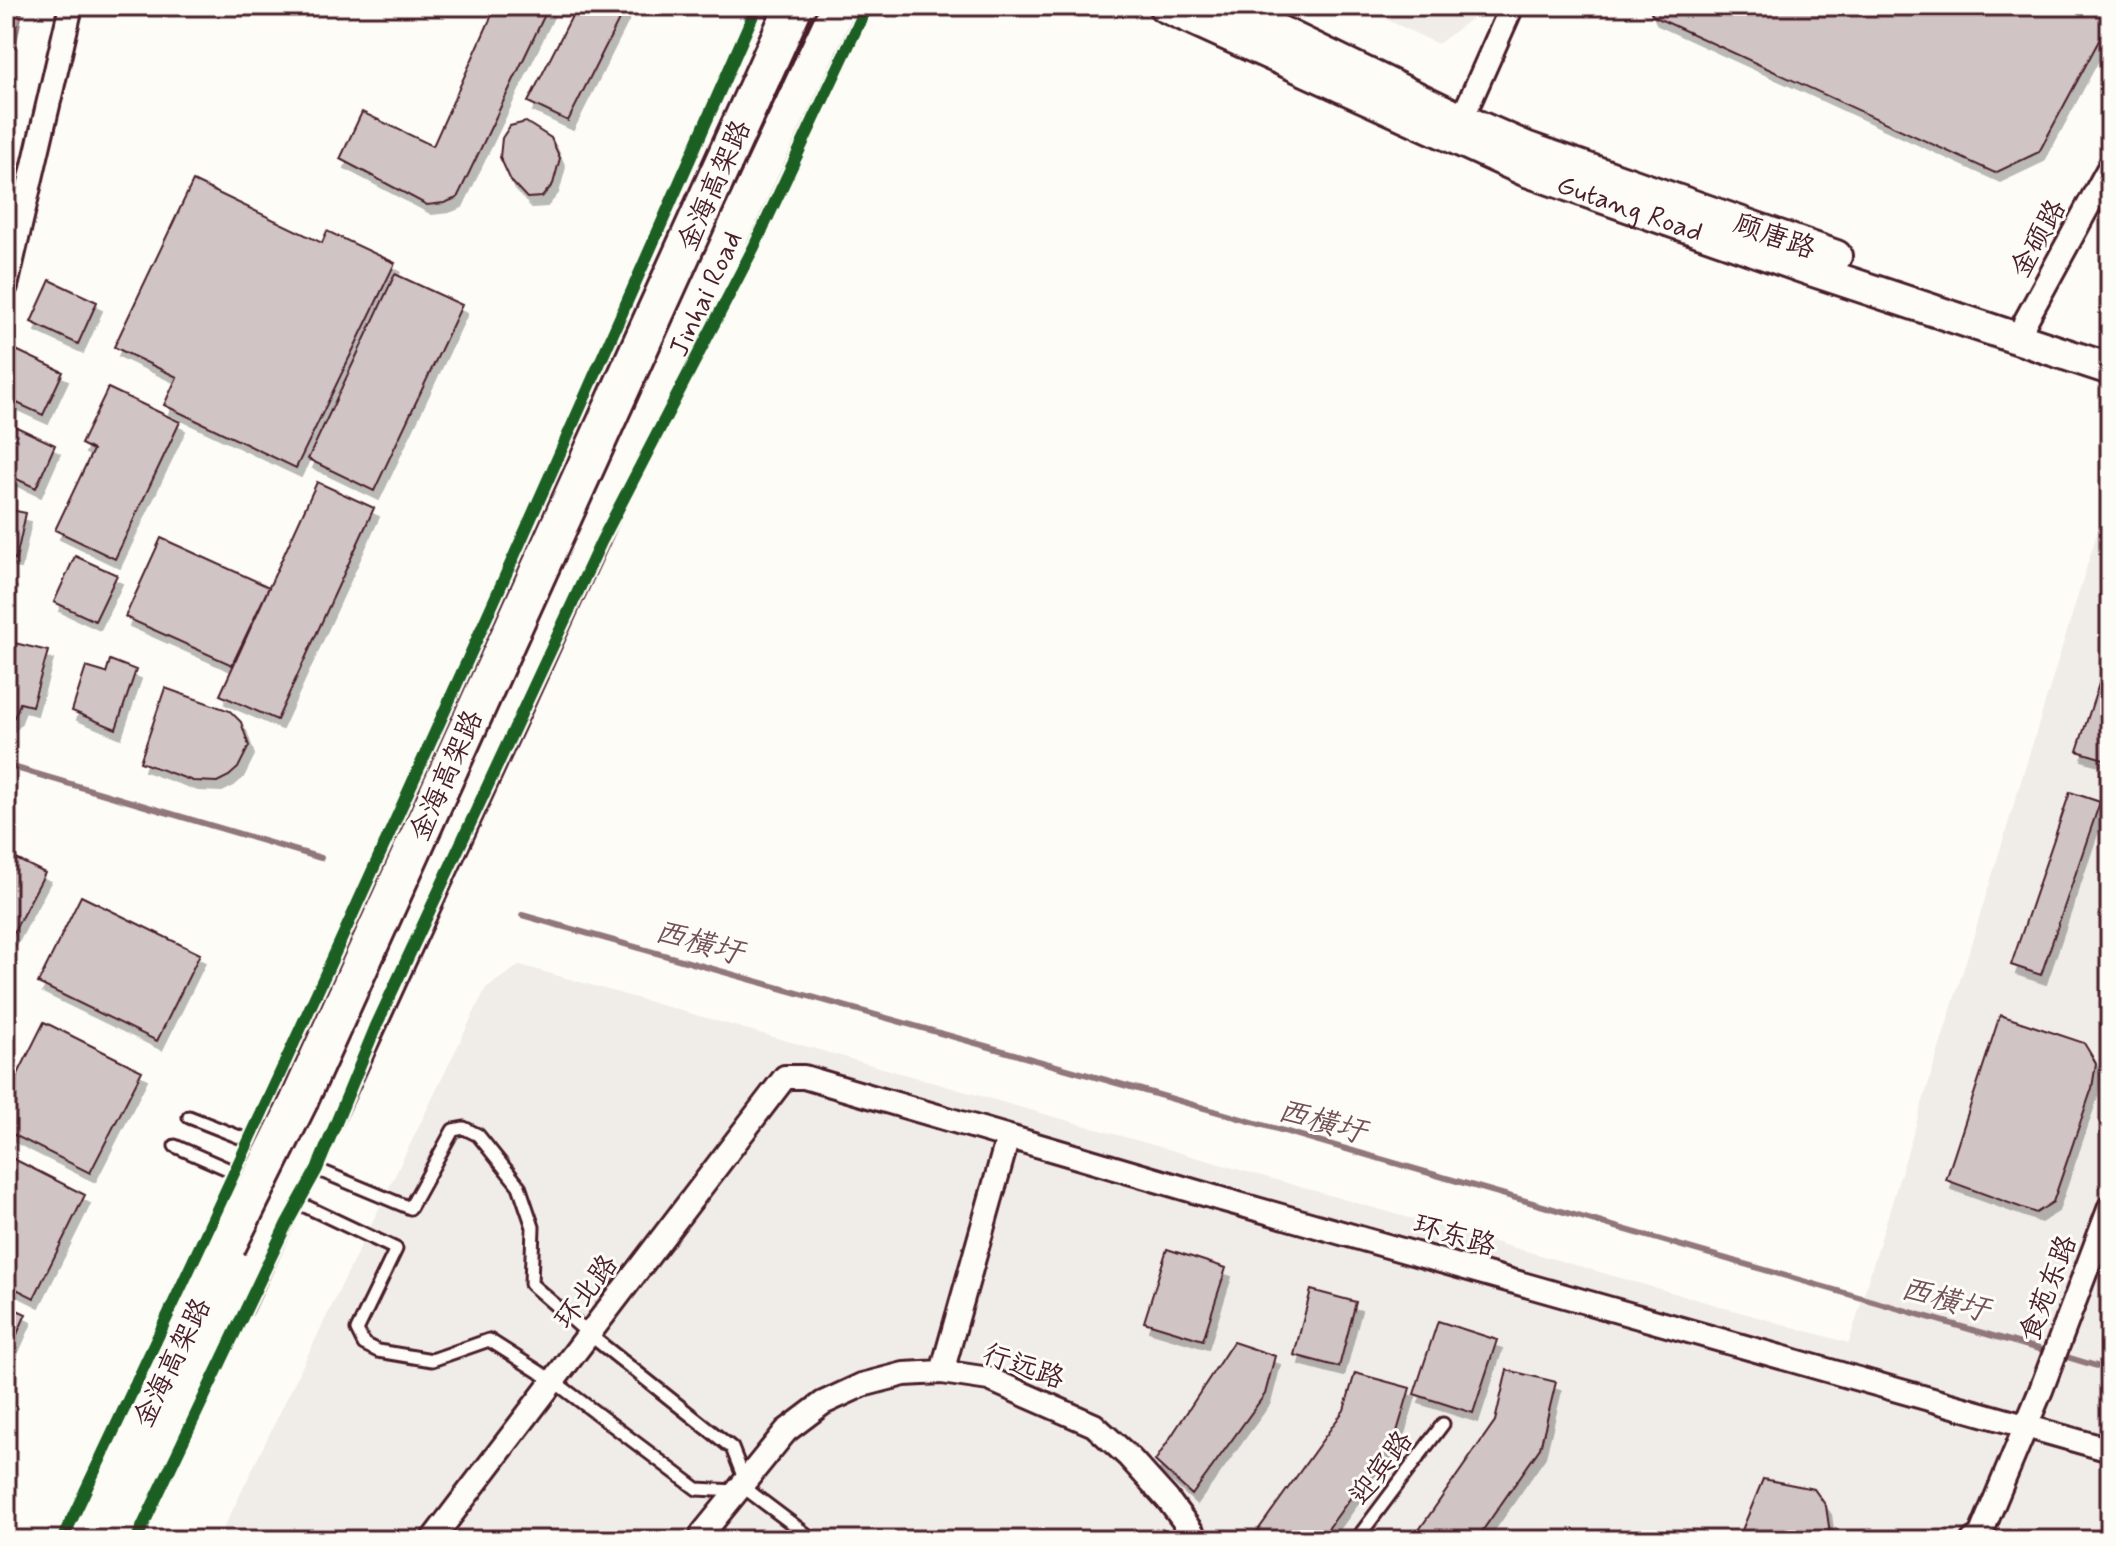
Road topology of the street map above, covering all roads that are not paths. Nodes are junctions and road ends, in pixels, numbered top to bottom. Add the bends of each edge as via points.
1 (71, 6) edge
2 (777, 6) edge
3 (794, 6) edge
4 (817, 6) edge
5 (839, 6) edge
6 (1164, 6) edge
7 (1227, 6) edge
8 (1512, 6) edge
9 (1457, 129) junction
10 (2110, 166) edge
11 (6, 286) edge
12 (2022, 331) junction
13 (2110, 350) edge
14 (2110, 369) edge
15 (785, 1077) joint
16 (189, 1117) dead end
17 (1008, 1137) junction
18 (175, 1146) dead end
19 (264, 1147) junction
20 (302, 1163) junction
21 (248, 1178) junction
22 (286, 1197) junction
23 (2110, 1207) edge
24 (590, 1335) junction
25 (942, 1372) junction
26 (555, 1382) junction
27 (1443, 1424) dead end
28 (2024, 1426) junction
29 (2110, 1450) edge
30 (741, 1486) junction
31 (1979, 1539) edge
32 (79, 1540) edge
33 (89, 1540) edge
34 (118, 1540) edge
35 (126, 1540) edge
36 (432, 1540) edge
37 (701, 1540) edge
38 (814, 1540) edge
39 (1198, 1540) edge
40 (1356, 1540) edge

1 - 11 street
2 - 19 main road, Jinhai Road
3 - 33 highway, 金海高架路, bridge via 298,1103 153,1395
4 - 34 highway, 金海高架路, bridge
5 - 20 main road, Jinhai Road
6 - 9 main road, Gutang Road
7 - 9 main road
8 - 9 street
9 - 12 main road, Gutang Road via 1527,171
10 - 12 street, 金硕路
12 - 13 main road
12 - 14 main road, Gutang Road
15 - 17 street, 环东路 via 804,1077
15 - 24 street, 环北路
16 - 19 lane
17 - 25 street
17 - 28 street, 环东路
18 - 21 lane
19 - 20 lane
19 - 21 main road, Jinhai Road
20 - 22 main road, Jinhai Road
20 - 24 lane via 410,1208 453,1130 464,1128 478,1135 519,1186 533,1227 531,1284
21 - 22 lane
21 - 32 main road, Jinhai Road via 159,1358
22 - 26 lane via 396,1249 357,1330 364,1344 432,1360 489,1340
22 - 35 main road, Jinhai Road
23 - 28 street, 食苑东路
24 - 26 street, 环北路
24 - 30 lane via 732,1448
25 - 30 street, 行远路 via 904,1374 823,1403 786,1431
25 - 39 street, 行远路 via 989,1379 1094,1425 1168,1500
26 - 30 lane via 697,1489
26 - 36 street, 环北路
27 - 40 lane, 迎宾路
28 - 29 street, 环东路
28 - 31 street, 食苑东路
30 - 37 street, 行远路
30 - 38 lane

